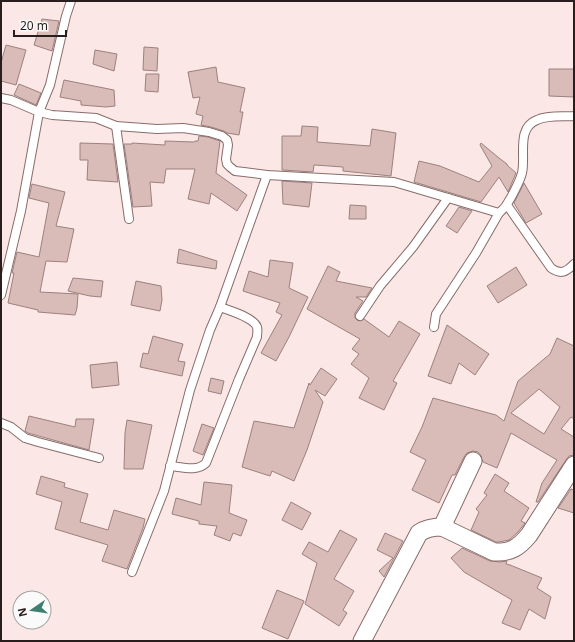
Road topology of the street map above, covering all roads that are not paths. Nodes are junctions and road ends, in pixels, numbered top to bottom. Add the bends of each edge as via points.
1 (70, 1) edge
2 (1, 98) edge
3 (39, 112) junction
4 (574, 116) edge
5 (116, 126) junction
6 (267, 175) junction
7 (448, 198) junction
8 (507, 205) junction
9 (499, 214) junction
10 (130, 219) dead end
11 (574, 264) edge
12 (1, 295) edge
13 (220, 307) junction
14 (360, 316) dead end
15 (434, 327) dead end
16 (1, 423) edge
17 (99, 458) dead end
18 (473, 461) dead end
19 (170, 466) junction
20 (572, 474) edge
21 (442, 527) junction
22 (132, 572) dead end
23 (362, 641) edge

1 - 3 lane via 50,85
2 - 3 lane
3 - 5 lane via 96,118
3 - 12 lane via 21,211
4 - 8 lane via 536,120 526,129 522,174
5 - 6 lane via 183,128 210,132 222,136 228,142 226,160 235,171
5 - 10 lane
6 - 7 lane via 394,182
6 - 13 lane
7 - 9 lane
7 - 14 lane
8 - 9 lane
8 - 11 lane via 551,268 561,272
9 - 15 lane via 436,314
13 - 19 lane via 190,390
13 - 19 lane via 253,321 258,330 257,337 206,463 194,468
16 - 17 lane via 25,438
18 - 21 street
19 - 22 lane via 164,491
20 - 21 street via 529,535 513,550 494,552
21 - 23 street via 424,529 419,533

